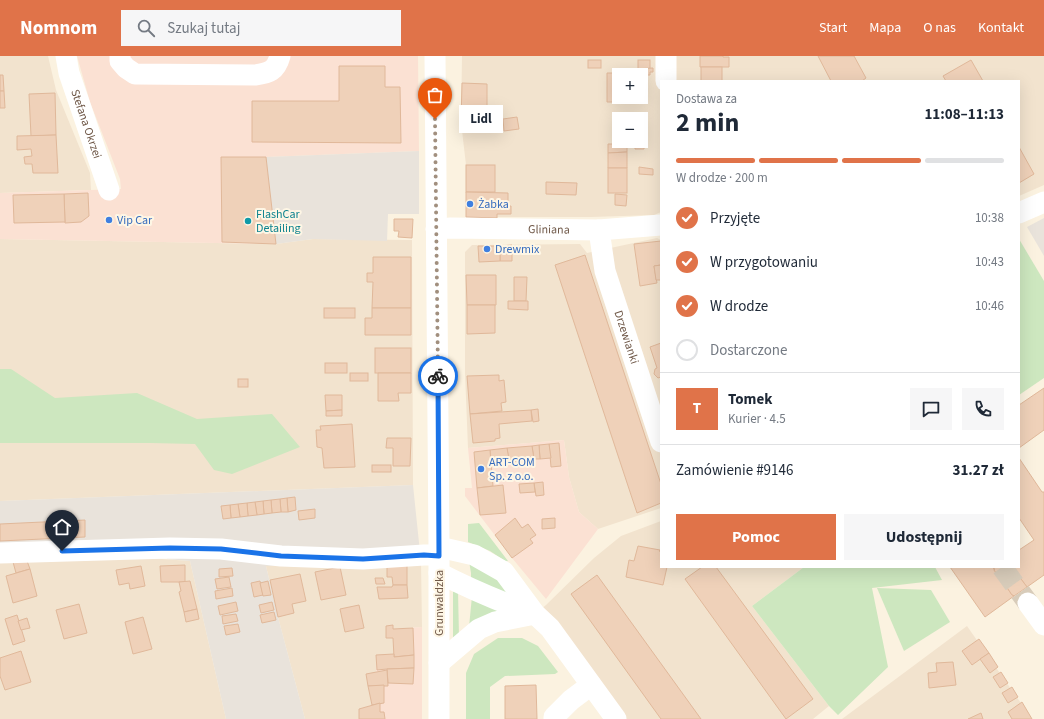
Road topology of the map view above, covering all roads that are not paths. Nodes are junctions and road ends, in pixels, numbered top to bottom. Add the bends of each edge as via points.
1 (66, 56) edge
2 (120, 56) edge
3 (280, 56) edge
4 (435, 56) edge
5 (666, 56) edge
6 (666, 80) edge
7 (110, 190) dead end
8 (1044, 202) edge
9 (1020, 213) edge
10 (660, 226) edge
11 (436, 229) junction
12 (599, 230) junction
13 (660, 439) edge
14 (0, 553) edge
15 (439, 559) junction
16 (1028, 603) tunnel mouth
17 (535, 614) junction
18 (1044, 625) edge
19 (439, 663) junction
20 (591, 685) junction
21 (439, 719) edge
22 (554, 719) edge
23 (616, 719) edge

1 - 7 street, Stefana Okrzei via 69,73
2 - 3 street via 120,61 135,74 255,75 268,73 276,66
4 - 11 street, Grunwaldzka
5 - 6 street
8 - 9 street
10 - 12 street, Gliniana
11 - 12 street, Gliniana
11 - 15 street, Grunwaldzka
12 - 13 street, Drzewianki via 605,271
14 - 15 street via 170,548 221,549 281,556 363,559 424,555
15 - 17 street via 466,587
15 - 17 street via 474,555 504,572
15 - 19 street, Grunwaldzka
16 - 18 street
17 - 19 street via 495,622 479,629
17 - 20 street via 550,628
19 - 21 street, Grunwaldzka
20 - 22 street via 571,700
20 - 23 street

